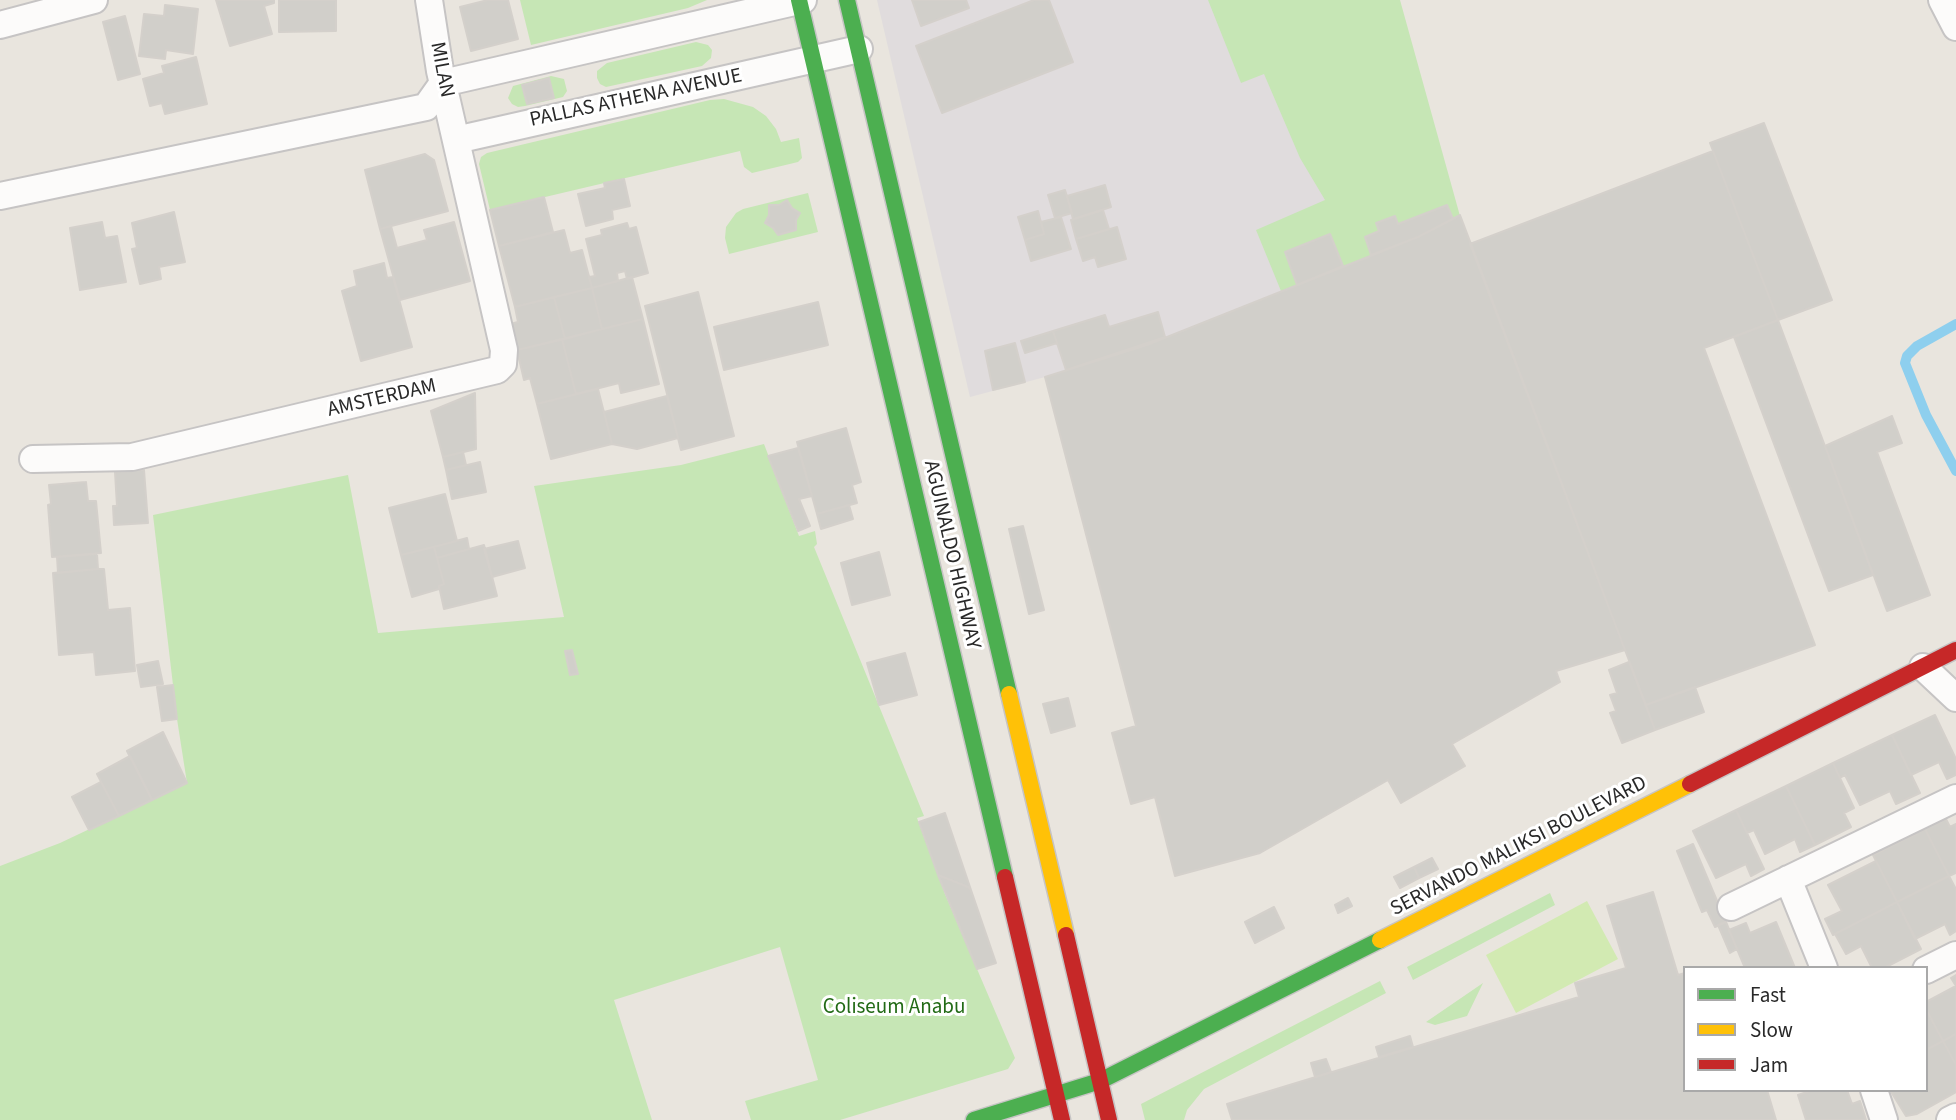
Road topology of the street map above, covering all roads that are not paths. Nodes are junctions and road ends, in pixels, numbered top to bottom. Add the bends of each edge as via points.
1 (94, 0) edge
2 (429, 0) edge
3 (800, 0) edge
4 (847, 0) edge
5 (1942, 0) edge
6 (0, 25) edge
7 (1956, 27) edge
8 (859, 49) junction
9 (813, 60) junction
10 (443, 83) junction
11 (426, 107) junction
12 (456, 140) junction
13 (0, 197) edge
14 (33, 459) dead end
15 (1956, 650) edge
16 (1923, 667) junction
17 (1956, 698) edge
18 (1956, 798) edge
19 (1788, 879) junction
20 (1731, 907) dead end
21 (1956, 955) edge
22 (1823, 966) edge
23 (1928, 969) edge
24 (1100, 1081) junction
25 (1875, 1092) edge
26 (1056, 1093) junction
27 (1956, 1117) edge
28 (974, 1120) edge
29 (1062, 1120) edge
30 (1109, 1120) edge
31 (1884, 1120) edge
32 (1950, 1120) edge

1 - 6 street
2 - 10 street, MILAN
3 - 9 main road, AGUINALDO HIGHWAY
3 - 10 street
4 - 8 main road, AGUINALDO HIGHWAY
5 - 7 street
8 - 9 street, PALLAS ATHENA AVENUE
8 - 24 main road, AGUINALDO HIGHWAY
9 - 12 street, PALLAS ATHENA AVENUE
9 - 26 main road, AGUINALDO HIGHWAY
10 - 11 street
10 - 12 street, MILAN
11 - 12 street
11 - 13 street
12 - 14 street, AMSTERDAM via 504,350 503,364 497,370 132,457
15 - 16 main road, SERVANDO MALIKSI BOULEVARD
16 - 17 street
16 - 24 main road, SERVANDO MALIKSI BOULEVARD
18 - 19 street
19 - 20 street
19 - 22 street
21 - 23 street
24 - 26 main road, SERVANDO MALIKSI BOULEVARD
24 - 30 main road, AGUINALDO HIGHWAY
25 - 31 street
26 - 28 main road, SERVANDO MALIKSI BOULEVARD
26 - 29 main road, AGUINALDO HIGHWAY
27 - 32 street

